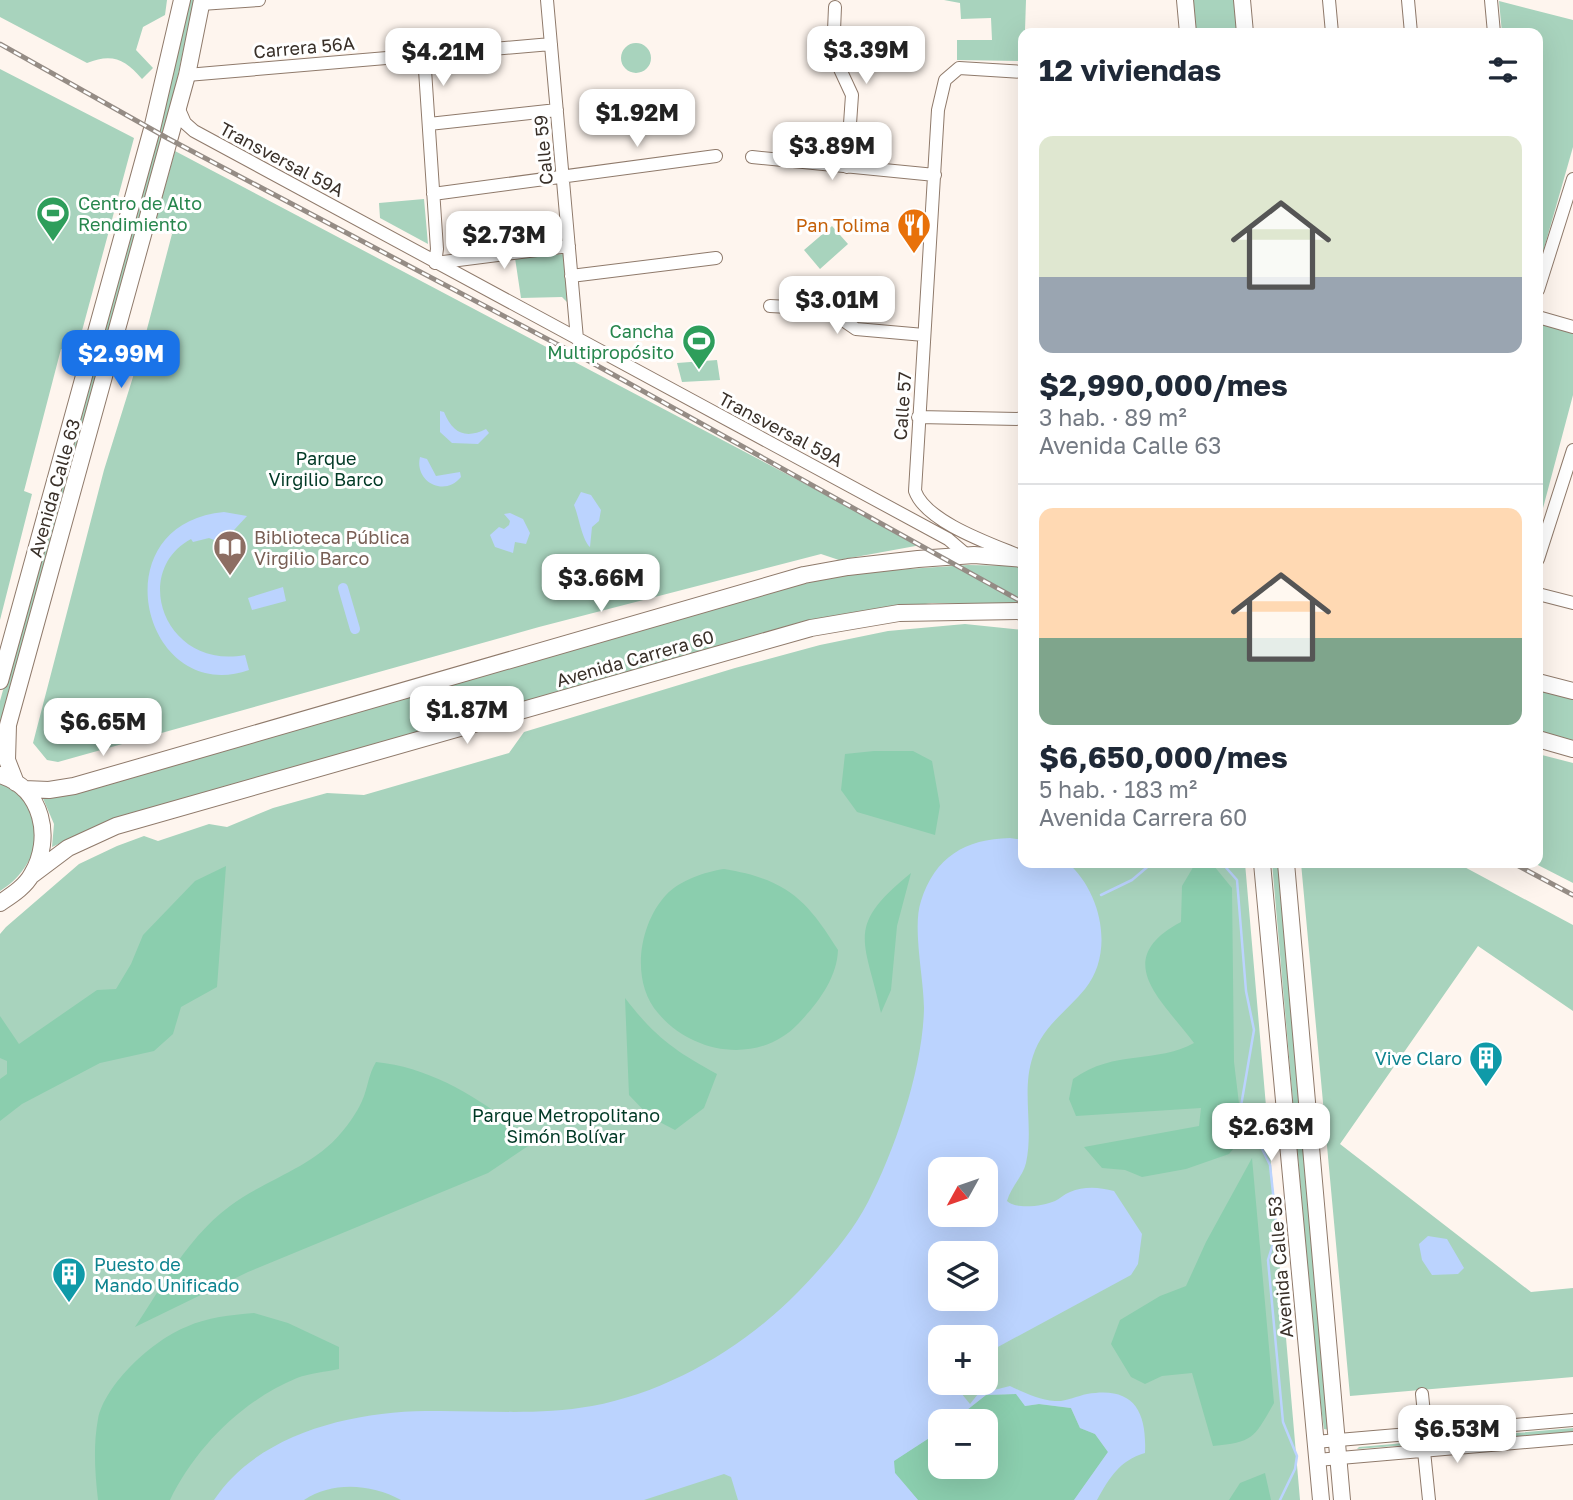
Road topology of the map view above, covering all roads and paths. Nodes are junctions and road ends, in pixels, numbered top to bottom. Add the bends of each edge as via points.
1 (182, 0) edge
2 (259, 0) edge
3 (547, 0) edge
4 (1185, 0) edge
5 (1242, 0) edge
6 (1329, 0) edge
7 (1408, 0) edge
8 (1491, 0) edge
9 (201, 2) edge
10 (835, 7) dead end
11 (1188, 28) edge
12 (1245, 28) edge
13 (1332, 28) edge
14 (1410, 28) edge
15 (1494, 28) edge
16 (551, 44) junction
17 (424, 55) junction
18 (1018, 72) edge
19 (187, 75) junction
20 (178, 107) junction
21 (556, 110) junction
22 (429, 124) junction
23 (716, 156) dead end
24 (751, 157) dead end
25 (847, 167) junction
26 (562, 174) junction
27 (935, 175) junction
28 (1573, 179) edge
29 (433, 194) junction
30 (569, 246) junction
31 (716, 258) dead end
32 (435, 263) junction
33 (1543, 264) edge
34 (571, 276) junction
35 (769, 306) dead end
36 (1543, 318) edge
37 (1573, 327) edge
38 (924, 335) junction
39 (577, 340) junction
40 (918, 417) junction
41 (1018, 419) edge
42 (1573, 450) edge
43 (970, 535) junction
44 (1543, 543) edge
45 (1018, 555) edge
46 (971, 556) junction
47 (1018, 558) edge
48 (1543, 595) edge
49 (1573, 603) edge
50 (1018, 611) edge
51 (0, 681) edge
52 (1543, 683) edge
53 (1573, 691) edge
54 (1543, 740) edge
55 (1573, 749) edge
56 (0, 775) edge
57 (20, 786) junction
58 (1262, 868) edge
59 (1286, 868) edge
60 (32, 876) junction
61 (0, 903) edge
62 (1422, 1394) dead end
63 (1573, 1420) edge
64 (1426, 1433) junction
65 (1573, 1438) edge
66 (1337, 1440) junction
67 (1315, 1442) junction
68 (1424, 1451) junction
69 (1339, 1459) junction
70 (1317, 1460) junction
71 (1321, 1500) edge
72 (1342, 1500) edge
73 (1429, 1500) edge

1 - 51 main road, Avenida Calle 63 via 161,97
2 - 9 street
3 - 16 street, Calle 59
4 - 11 main road
5 - 12 main road
6 - 13 street
7 - 14 street
8 - 15 street
9 - 19 main road, Avenida Calle 63
10 - 25 street via 833,54 852,95
16 - 17 street, Carrera 56A
16 - 21 street, Calle 59
17 - 19 street, Carrera 56A
17 - 22 street
18 - 27 street, Calle 57 via 959,68 945,80 938,110
19 - 20 main road, Avenida Calle 63
20 - 32 street, Transversal 59A via 194,131
20 - 57 main road, Avenida Calle 63 via 8,725 7,760
21 - 22 street
21 - 26 street, Calle 59
22 - 29 street
23 - 26 street
24 - 25 street
25 - 27 street
26 - 29 street
26 - 30 street, Calle 59
27 - 38 street, Calle 57
28 - 33 street
29 - 32 street
30 - 32 street
30 - 34 street, Calle 59
31 - 34 street
32 - 39 street, Transversal 59A
34 - 39 street, Calle 59
35 - 38 street via 827,309 856,329
36 - 37 street
38 - 40 street, Calle 57
39 - 46 street, Transversal 59A via 948,539
40 - 41 street
40 - 43 street, Calle 57 via 918,501
42 - 44 street
43 - 45 street
43 - 46 street
46 - 47 main road, Avenida Carrera 60
46 - 57 main road, Avenida Carrera 60 via 859,565 804,575 74,786 49,790
48 - 49 street
50 - 60 main road, Avenida Carrera 60 via 899,613 811,628 116,826 68,848
52 - 53 main road
54 - 55 main road
56 - 57 main road
57 - 60 main road, Avenida Calle 63 via 36,806 44,831
58 - 67 main road, Avenida Calle 53
59 - 66 main road
60 - 61 main road, Avenida Carrera 60
62 - 64 street
63 - 64 street
64 - 66 street
65 - 68 street
66 - 67 street
66 - 69 main road
67 - 70 main road, Avenida Calle 53
68 - 69 street
68 - 73 street
69 - 70 street
69 - 72 main road
70 - 71 main road, Avenida Calle 53

